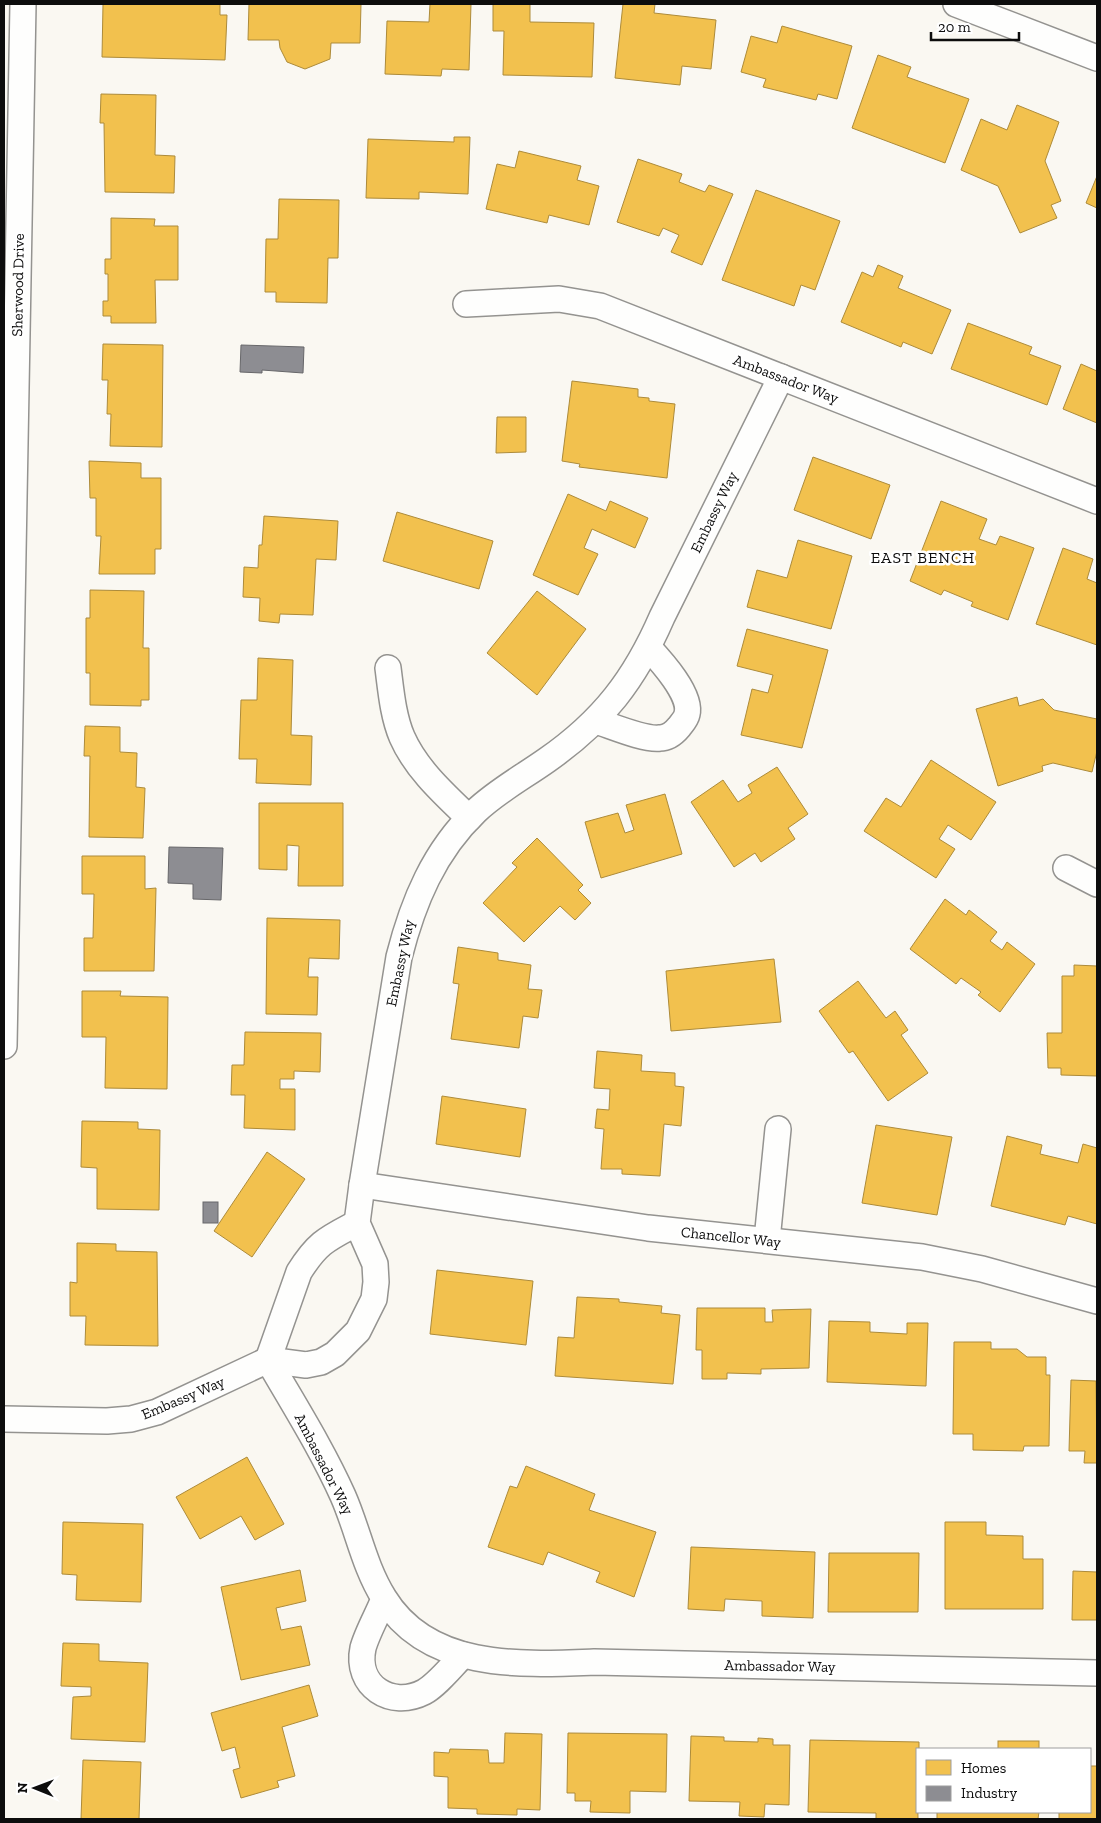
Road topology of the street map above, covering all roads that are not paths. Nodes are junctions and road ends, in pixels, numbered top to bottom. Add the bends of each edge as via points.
1 (23, 4) edge
2 (956, 4) edge
3 (1097, 58) edge
4 (466, 304) dead end
5 (781, 377) junction
6 (1097, 501) edge
7 (649, 648) junction
8 (388, 668) dead end
9 (596, 721) junction
10 (469, 818) junction
11 (1066, 868) dead end
12 (1097, 884) edge
13 (4, 1046) edge
14 (778, 1129) dead end
15 (362, 1185) junction
16 (357, 1223) junction
17 (767, 1240) junction
18 (1097, 1302) edge
19 (268, 1360) junction
20 (4, 1419) edge
21 (384, 1599) junction
22 (463, 1655) junction
23 (1097, 1673) edge

1 - 13 street, Sherwood Drive
2 - 3 street
4 - 5 street, Ambassador Way via 550,299 579,301 600,306
5 - 6 street, Ambassador Way
5 - 7 street, Embassy Way
7 - 9 street, Embassy Way
7 - 9 street via 666,667 683,695 687,704 684,721 674,733 659,738
8 - 10 street via 396,718 405,743 428,777
9 - 10 street, Embassy Way via 549,759 493,796
10 - 15 street, Embassy Way via 432,868 406,928
11 - 12 street
14 - 17 street
15 - 16 street, Embassy Way
15 - 17 street, Chancellor Way via 580,1219
16 - 19 street via 316,1247 307,1259 299,1272
16 - 19 street via 375,1264 376,1282 374,1299 358,1331 335,1354 321,1362 306,1365
17 - 18 street, Chancellor Way via 922,1257 982,1269
19 - 20 street, Embassy Way via 157,1412 131,1419
19 - 21 street, Ambassador Way via 320,1449
21 - 22 street, Ambassador Way via 416,1632
21 - 22 street via 363,1648 365,1675 376,1690 391,1697 416,1696 426,1691
22 - 23 street, Ambassador Way via 524,1664 604,1662

